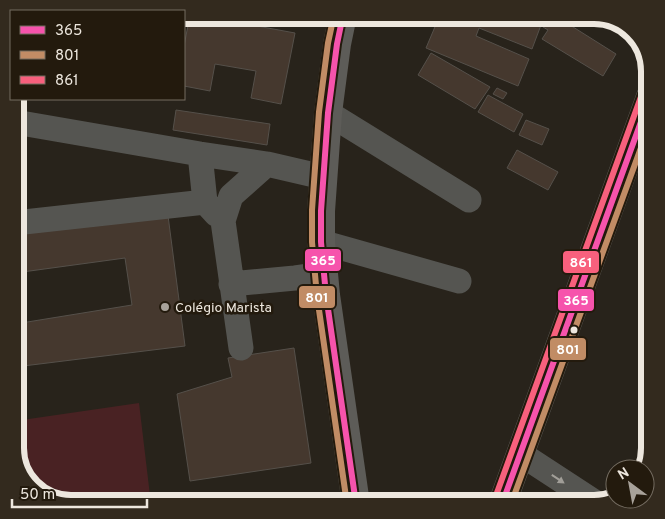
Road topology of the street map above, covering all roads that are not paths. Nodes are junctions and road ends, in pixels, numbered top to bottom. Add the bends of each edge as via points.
1 (339, 24) edge
2 (328, 113) junction
3 (641, 123) edge
4 (24, 124) edge
5 (200, 154) junction
6 (267, 164) junction
7 (323, 177) junction
8 (469, 200) dead end
9 (204, 202) junction
10 (223, 221) junction
11 (24, 222) edge
12 (321, 242) junction
13 (324, 274) junction
14 (459, 281) dead end
15 (232, 284) junction
16 (240, 348) dead end
17 (521, 454) junction
18 (355, 495) edge
19 (505, 495) edge
20 (584, 495) edge

1 - 2 main road
2 - 7 main road
2 - 8 street
3 - 17 main road
4 - 5 street
5 - 6 street
5 - 9 street
6 - 7 street
6 - 10 street via 231,196
7 - 12 main road
9 - 10 street
9 - 11 street
10 - 15 street
12 - 13 main road
12 - 14 street
13 - 15 street
13 - 18 main road
15 - 16 street
17 - 19 main road
17 -> 20 street

